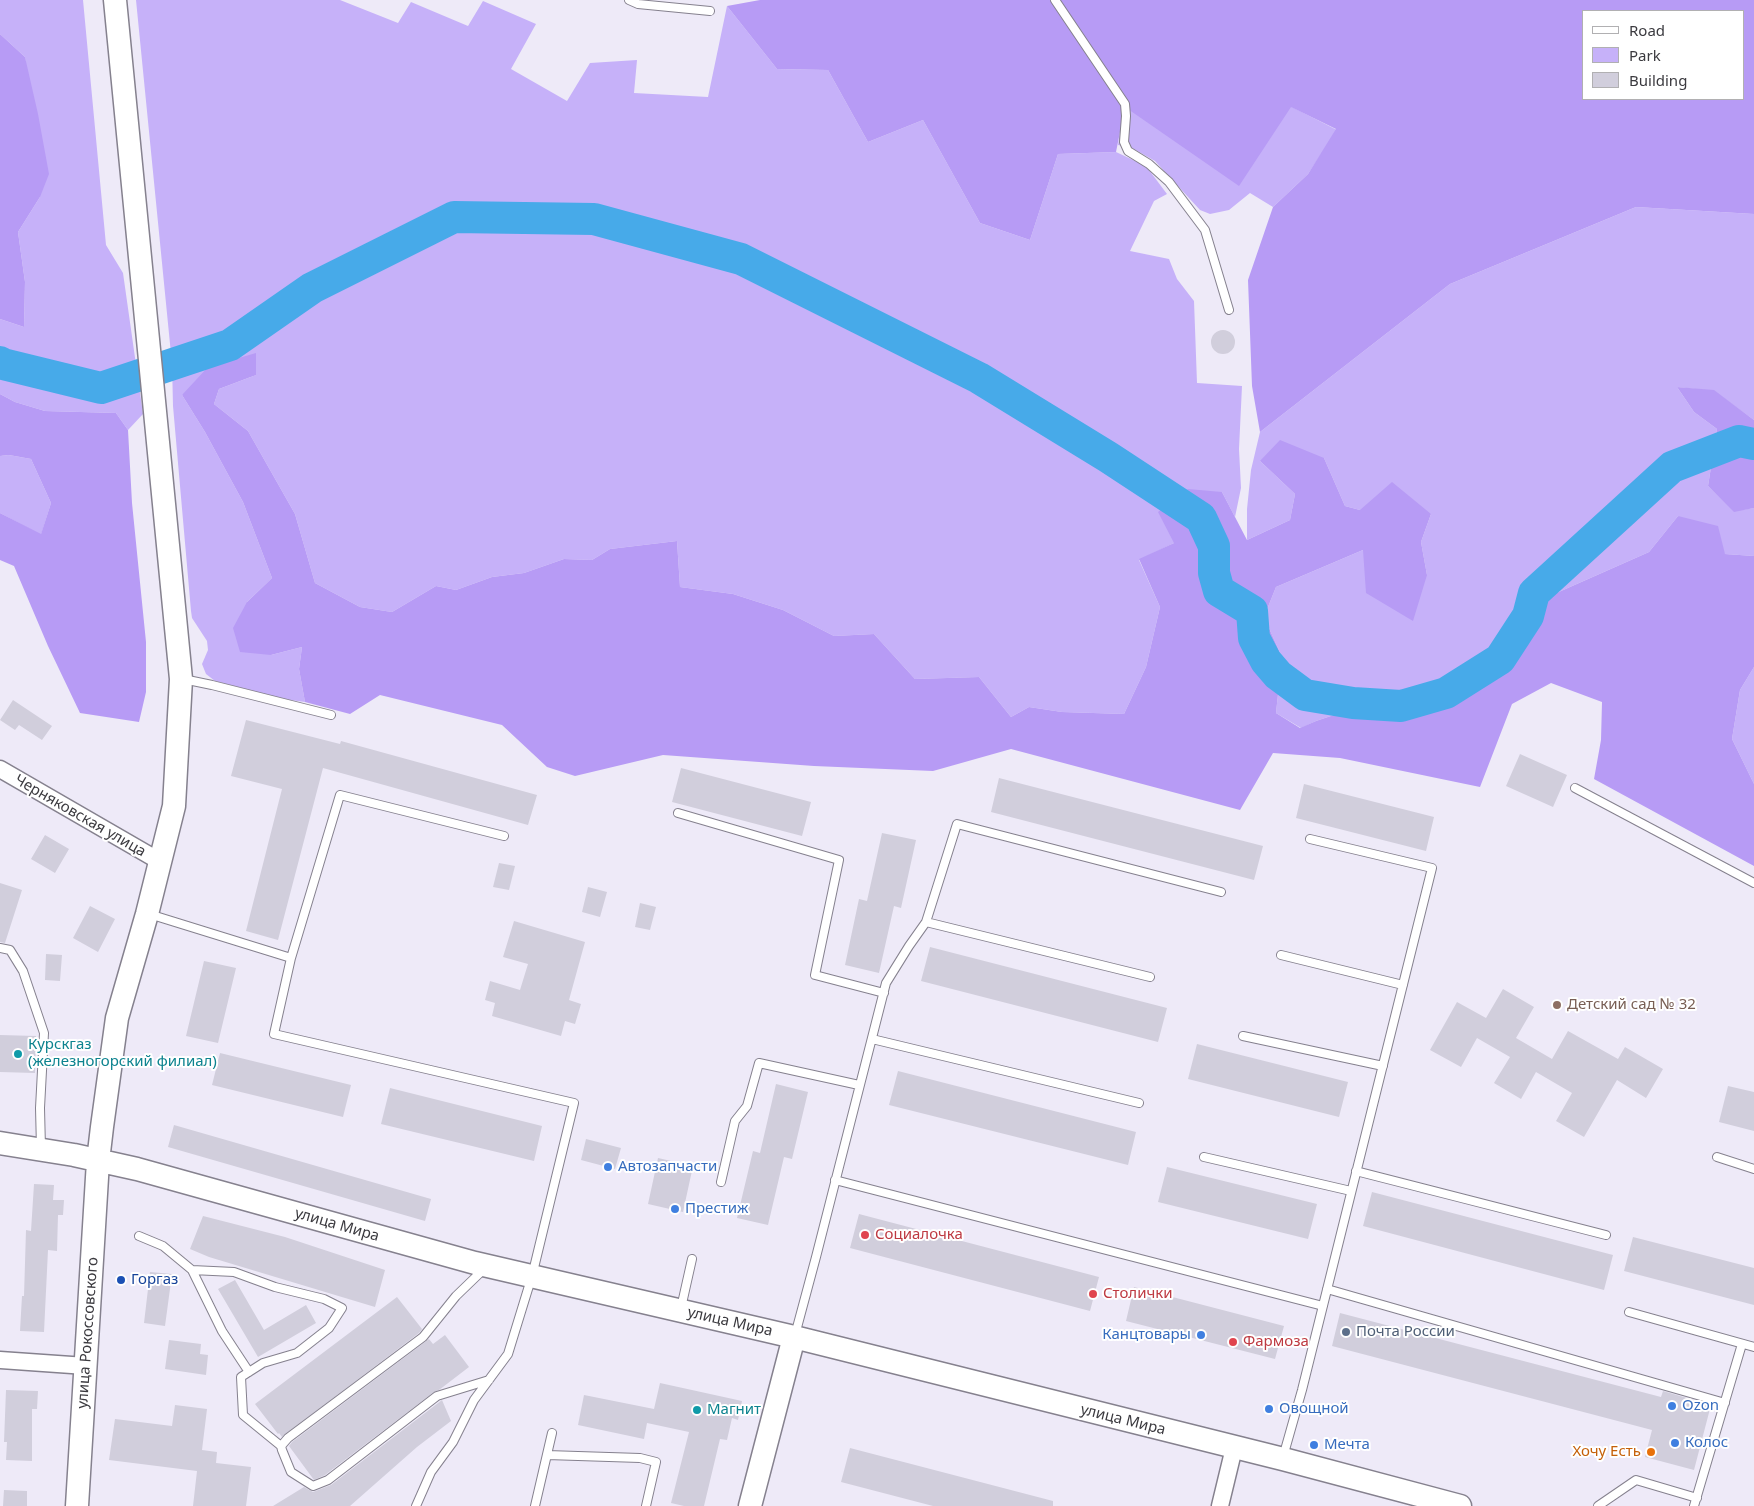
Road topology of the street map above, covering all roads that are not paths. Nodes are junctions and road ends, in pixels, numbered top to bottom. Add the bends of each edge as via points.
1 (115, 0) edge
2 (629, 0) edge
3 (1055, 0) edge
4 (710, 11) dead end
5 (1229, 310) dead end
6 (181, 679) junction
7 (331, 715) dead end
8 (0, 769) edge
9 (1575, 788) dead end
10 (678, 813) dead end
11 (504, 836) dead end
12 (1310, 839) dead end
13 (160, 862) junction
14 (1754, 883) edge
15 (1220, 892) dead end
16 (147, 914) junction
17 (926, 922) junction
18 (0, 948) edge
19 (1281, 955) dead end
20 (291, 958) junction
21 (1150, 977) dead end
22 (1403, 985) junction
23 (884, 994) junction
24 (1243, 1036) dead end
25 (872, 1039) junction
26 (1383, 1066) junction
27 (859, 1086) junction
28 (1139, 1103) dead end
29 (0, 1143) edge
30 (41, 1150) junction
31 (1204, 1157) dead end
32 (1717, 1157) dead end
33 (98, 1161) junction
34 (1754, 1169) edge
35 (1356, 1171) junction
36 (835, 1180) junction
37 (721, 1182) dead end
38 (1352, 1191) junction
39 (1606, 1235) dead end
40 (139, 1236) dead end
41 (692, 1258) dead end
42 (488, 1266) junction
43 (192, 1270) junction
44 (532, 1276) junction
45 (1327, 1289) junction
46 (1323, 1306) junction
47 (680, 1311) junction
48 (1630, 1312) dead end
49 (794, 1337) junction
50 (1742, 1344) junction
51 (1754, 1347) edge
52 (0, 1360) edge
53 (86, 1366) junction
54 (249, 1372) junction
55 (489, 1380) junction
56 (1725, 1403) junction
57 (552, 1433) dead end
58 (281, 1446) junction
59 (1234, 1448) junction
60 (547, 1455) junction
61 (1283, 1459) junction
62 (1696, 1502) edge
63 (77, 1506) edge
64 (416, 1506) edge
65 (535, 1506) edge
66 (646, 1506) edge
67 (750, 1506) edge
68 (1220, 1506) edge
69 (1460, 1506) edge
70 (1598, 1506) edge

1 - 6 main road, улица Рокоссовского
2 - 4 lane via 638,4
3 - 5 lane via 1125,104 1124,142 1128,151 1169,182 1205,230
6 - 7 lane
6 - 13 main road, улица Рокоссовского via 174,806
8 - 13 street, Черняковская улица
9 - 14 lane
10 - 23 lane via 839,860 816,975
11 - 20 lane via 340,795
12 - 22 lane via 1432,868
13 - 16 main road, улица Рокоссовского
15 - 17 lane via 957,824
16 - 20 lane
16 - 33 main road, улица Рокоссовского via 117,1018
17 - 21 lane
17 - 23 lane via 886,983
18 - 30 lane via 10,950 23,971 44,1033
19 - 22 lane
20 - 44 lane via 274,1034 574,1103
22 - 26 lane
23 - 25 lane
24 - 26 lane
25 - 27 lane
25 - 28 lane
26 - 35 lane
27 - 36 lane
27 - 37 lane via 759,1063 747,1106 735,1121
29 - 30 main road, улица Мира
30 - 33 main road, улица Мира
31 - 38 lane
32 - 34 lane
33 - 42 main road, улица Мира
33 - 53 main road, улица Рокоссовского
35 - 38 lane
35 - 39 lane
36 - 46 lane
36 - 49 lane
38 - 45 lane
40 - 43 lane via 163,1246
41 - 47 lane
42 - 44 main road, улица Мира
42 - 58 lane via 456,1296 423,1337
43 - 54 lane via 222,1331
43 - 54 lane via 234,1272 275,1287 324,1299 342,1308 329,1328 297,1353 263,1363
44 - 47 main road, улица Мира
44 - 55 lane via 508,1354
45 - 46 lane
45 - 56 lane
46 - 61 lane
47 - 49 main road, улица Мира
48 - 50 lane
49 - 59 main road, улица Мира
49 - 67 main road
50 - 51 lane
50 - 56 lane
52 - 53 street
53 - 63 main road, улица Рокоссовского
54 - 58 lane via 241,1377 243,1415
55 - 58 lane via 436,1396 328,1480 314,1486 291,1472
55 - 64 lane via 474,1400 453,1442 431,1472
56 - 62 lane
57 - 60 lane
59 - 61 main road, улица Мира
59 - 68 street
60 - 65 lane
60 - 66 lane via 640,1458 656,1462
61 - 69 main road, улица Мира
62 - 70 lane via 1636,1480

